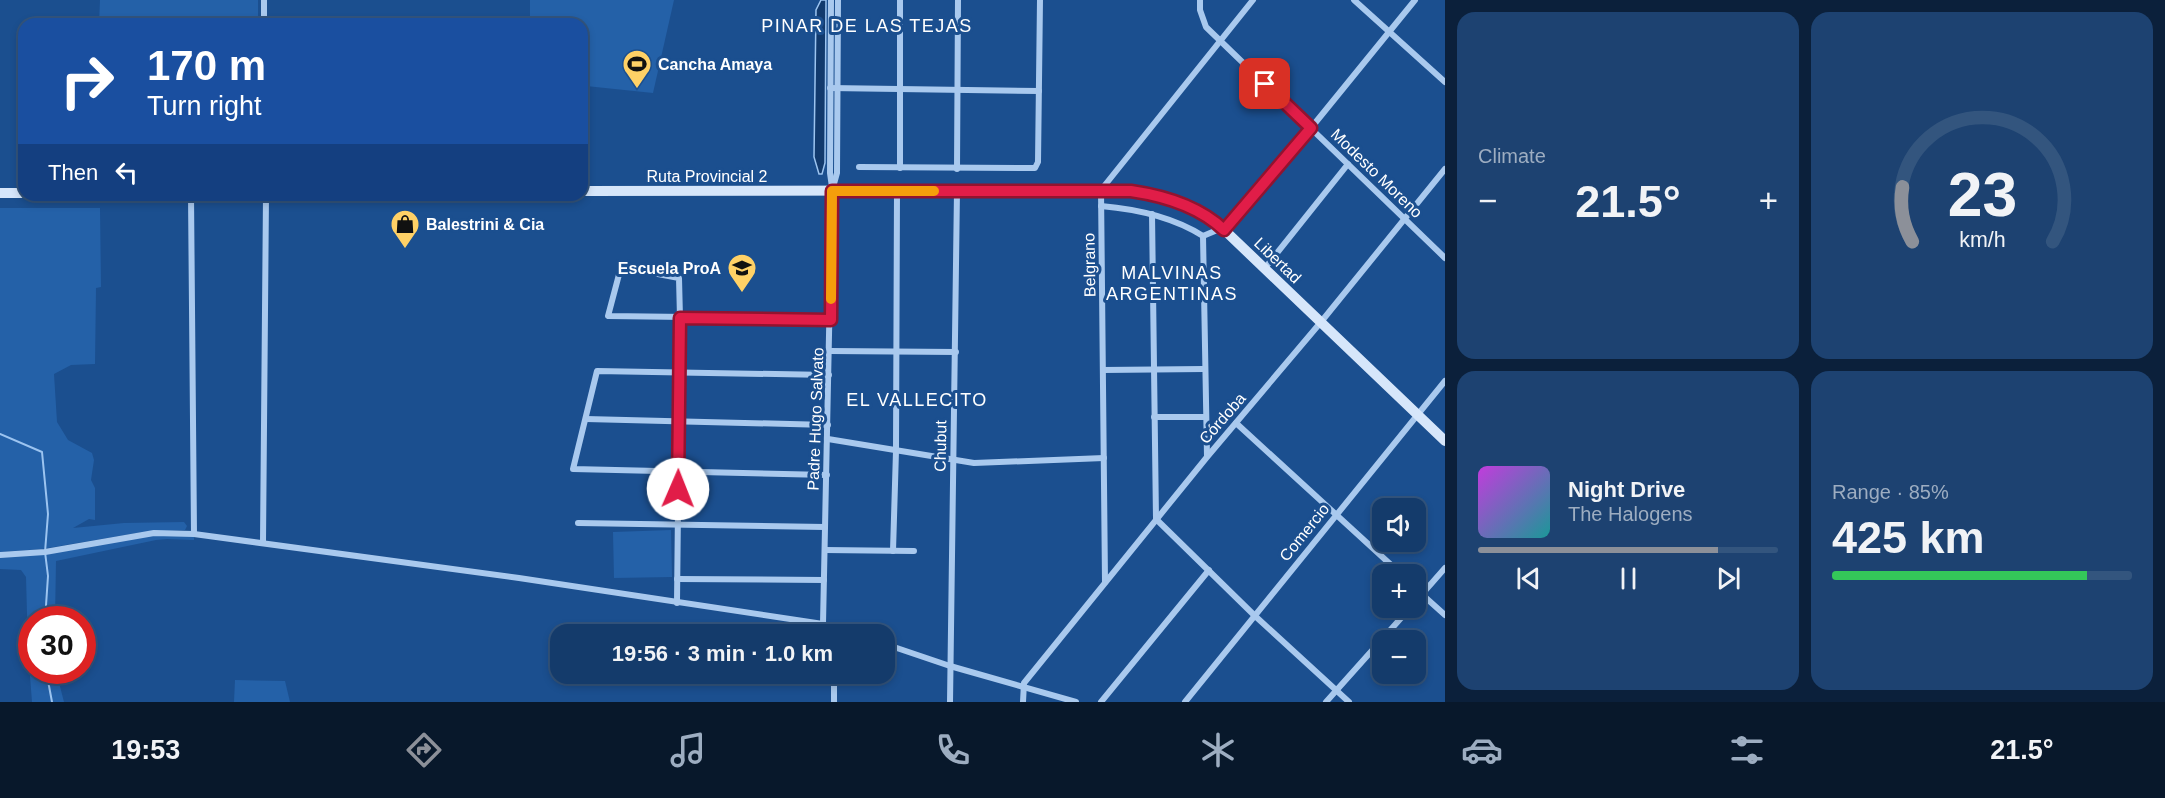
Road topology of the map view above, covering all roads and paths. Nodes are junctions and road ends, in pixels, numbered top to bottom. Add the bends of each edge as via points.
1 (264, 0) edge
2 (831, 0) edge
3 (838, 0) edge
4 (900, 0) edge
5 (958, 0) edge
6 (1040, 0) edge
7 (1200, 0) edge
8 (1252, 0) edge
9 (1354, 0) edge
10 (1415, 0) edge
11 (264, 18) edge
12 (1389, 31) junction
13 (1220, 40) junction
14 (1445, 82) edge
15 (834, 88) junction
16 (900, 89) junction
17 (957, 90) junction
18 (1039, 91) junction
19 (1311, 128) junction
20 (1348, 164) junction
21 (859, 167) dead end
22 (900, 168) junction
23 (957, 168) junction
24 (1445, 170) edge
25 (1101, 190) junction
26 (588, 191) edge
27 (832, 191) junction
28 (897, 191) junction
29 (957, 191) junction
30 (0, 193) edge
31 (18, 193) edge
32 (191, 201) edge
33 (266, 201) edge
34 (1101, 206) junction
35 (1152, 214) junction
36 (1405, 220) junction
37 (1223, 229) junction
38 (1203, 236) junction
39 (1445, 258) edge
40 (1265, 268) junction
41 (680, 318) junction
42 (831, 320) junction
43 (1321, 322) junction
44 (830, 351) junction
45 (896, 351) junction
46 (956, 352) junction
47 (1204, 369) junction
48 (1103, 370) junction
49 (1153, 370) junction
50 (679, 373) junction
51 (829, 375) junction
52 (1445, 381) edge
53 (1418, 414) junction
54 (1154, 417) junction
55 (1205, 417) junction
56 (586, 419) junction
57 (678, 420) junction
58 (1236, 423) junction
59 (828, 424) junction
60 (828, 439) junction
61 (1445, 441) edge
62 (896, 451) junction
63 (1207, 457) junction
64 (1104, 458) junction
65 (953, 461) junction
66 (678, 471) junction
67 (827, 475) junction
68 (1336, 514) junction
69 (1156, 519) junction
70 (578, 523) dead end
71 (677, 525) junction
72 (825, 526) junction
73 (194, 534) junction
74 (263, 542) junction
75 (825, 550) junction
76 (893, 551) junction
77 (915, 551) dead end
78 (0, 555) edge
79 (1390, 564) edge
80 (1445, 568) edge
81 (1209, 570) junction
82 (677, 579) junction
83 (824, 580) junction
84 (1105, 582) junction
85 (1426, 589) edge
86 (1426, 598) edge
87 (677, 603) junction
88 (1254, 615) junction
89 (1445, 615) edge
90 (1401, 618) edge
91 (823, 624) joint
92 (895, 647) edge
93 (950, 666) junction
94 (834, 684) edge
95 (1023, 687) junction
96 (1336, 690) junction
97 (834, 702) edge
98 (950, 702) edge
99 (1023, 702) edge
100 (1076, 702) edge
101 (1101, 702) edge
102 (1185, 702) edge
103 (1326, 702) edge
104 (1349, 702) edge

1 - 11 street
2 - 15 street, Padre Hugo Salvato
3 - 15 street, Padre Hugo Salvato
4 - 16 street
5 - 17 street
6 - 18 street
7 - 13 street, Modesto Moreno via 1202,21
8 - 13 street
9 - 12 street
10 - 12 street
12 - 14 street
12 - 19 street
13 - 19 street, Modesto Moreno
13 - 25 street
15 - 16 street
15 - 27 street, Padre Hugo Salvato
15 - 27 street, Padre Hugo Salvato via 837,173
16 - 17 street
16 - 22 street
17 - 18 street
17 - 23 street
18 - 23 street via 1037,166
19 - 20 street, Modesto Moreno
19 - 37 street
20 - 36 street, Modesto Moreno
20 - 40 street
21 - 22 street
22 - 23 street
24 - 36 street, Córdoba
25 - 29 main road, Libertad
25 - 34 street, Belgrano
25 - 37 main road, Libertad via 1171,199 1207,216
26 - 27 main road, Ruta Provincial 2
27 - 28 main road, Libertad
27 - 42 street, Padre Hugo Salvato
28 - 29 main road, Libertad
28 - 45 street
29 - 46 street, Chubut
30 - 31 main road
32 - 73 street
33 - 74 street
34 - 35 street
34 - 48 street, Belgrano
35 - 38 street
35 - 49 street
36 - 39 street, Modesto Moreno
36 - 43 street, Córdoba
37 - 38 street
37 - 40 main road, Libertad
38 - 47 street
40 - 43 main road, Libertad
41 - 41 street via 608,316 621,267 679,278
41 - 42 street
41 - 50 street
42 - 44 street, Padre Hugo Salvato
43 - 53 main road, Libertad
43 - 58 street, Córdoba
44 - 45 street
44 - 51 street, Padre Hugo Salvato
45 - 46 street
45 - 62 street
46 - 65 street, Chubut
47 - 49 street
47 - 55 street
48 - 49 street
48 - 64 street, Belgrano
49 - 54 street
50 - 51 street
50 - 56 street via 597,371
50 - 57 street
51 - 59 street, Padre Hugo Salvato
52 - 53 street, Comercio
53 - 61 main road, Libertad
53 - 68 street, Comercio
54 - 55 street
54 - 69 street
55 - 63 street
56 - 57 street
56 - 66 street via 573,469
57 - 59 street
57 - 66 street
58 - 63 street, Córdoba
58 - 68 street
59 - 60 street, Padre Hugo Salvato
60 - 62 street
60 - 67 street, Padre Hugo Salvato
62 - 65 street
62 - 76 street
63 - 69 street, Córdoba
64 - 65 street
64 - 84 street, Belgrano
65 - 93 street, Chubut
66 - 67 street
66 - 71 street
67 - 72 street, Padre Hugo Salvato
68 - 79 street
68 - 88 street, Comercio
69 - 81 street
69 - 84 street, Córdoba
70 - 71 street
71 - 72 street
71 - 82 street
72 - 75 street, Padre Hugo Salvato
73 - 74 street
73 - 78 street via 154,533 45,552
74 - 87 street
75 - 76 street
75 - 83 street, Padre Hugo Salvato
76 - 77 street
80 - 85 street
81 - 88 street
81 - 101 street
82 - 83 street
82 - 87 street
83 - 91 street, Padre Hugo Salvato
84 - 95 street, Córdoba
86 - 89 street
87 - 91 street
88 - 96 street
88 - 102 street, Comercio
90 - 96 street
92 - 93 street
93 - 95 street
93 - 98 street, Chubut
94 - 97 street
95 - 99 street
95 - 100 street
96 - 103 street
96 - 104 street

